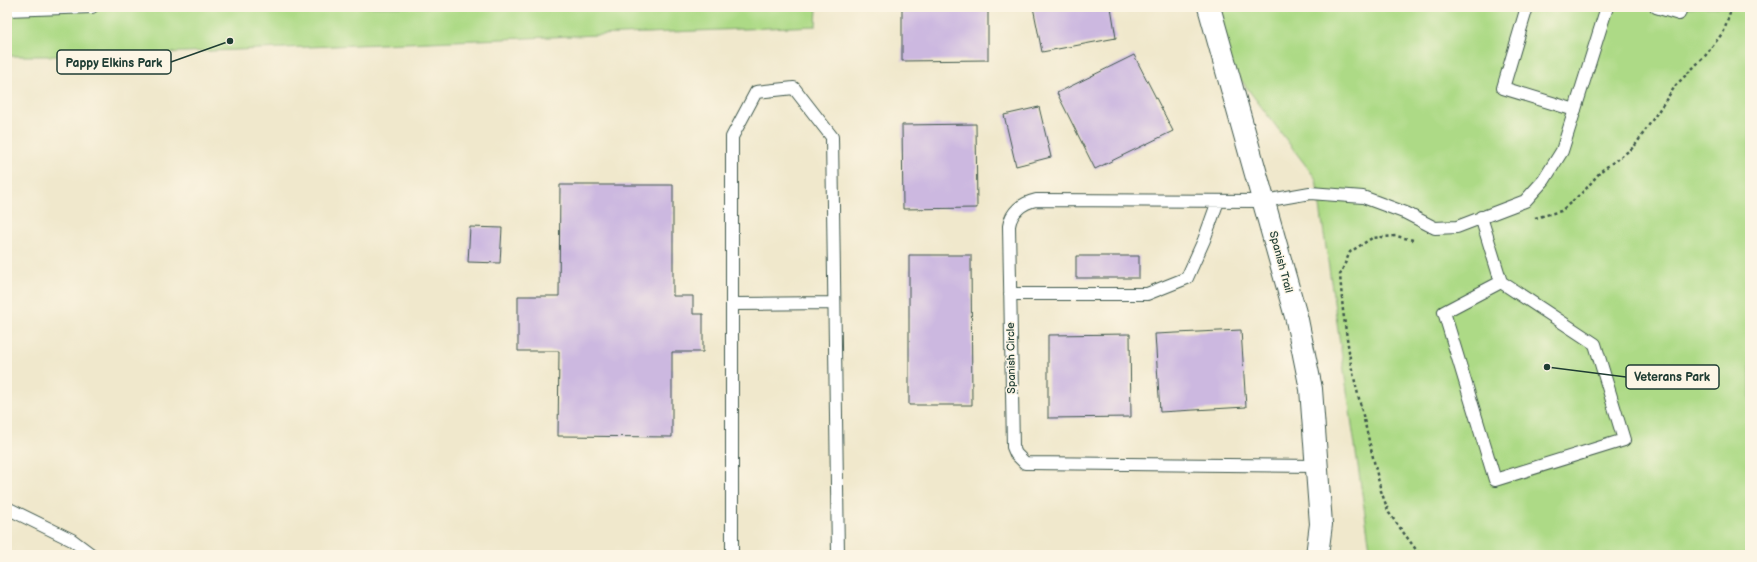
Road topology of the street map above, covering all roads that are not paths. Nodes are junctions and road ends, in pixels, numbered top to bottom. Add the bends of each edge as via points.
1 (92, 7) edge
2 (1209, 7) edge
3 (1527, 7) edge
4 (1607, 7) edge
5 (1656, 7) edge
6 (1681, 7) edge
7 (7, 10) edge
8 (1575, 110) junction
9 (1218, 201) junction
10 (1264, 201) junction
11 (1482, 217) junction
12 (1501, 282) junction
13 (1010, 294) junction
14 (833, 303) junction
15 (732, 304) junction
16 (1318, 466) junction
17 (7, 508) edge
18 (1321, 524) junction
19 (92, 555) edge
20 (732, 555) edge
21 (838, 555) edge
22 (1317, 555) edge
23 (1331, 555) edge

1 - 7 lane
2 - 10 street, Spanish Trail
3 - 8 lane via 1503,88
4 - 8 lane, Spanish Circle
5 - 6 lane via 1680,14
8 - 11 lane, Spanish Circle via 1562,151 1544,180 1524,201
9 - 10 lane, Spanish Circle
9 - 13 lane via 1187,278 1147,294
9 - 13 lane, Spanish Circle via 1025,202 1010,218
10 - 11 lane, Spanish Circle via 1310,193 1362,197 1406,213 1435,228 1457,227
10 - 16 street, Spanish Trail via 1297,320 1311,389
11 - 12 lane
12 - 12 lane via 1596,344 1624,440 1495,480 1444,312
13 - 16 lane, Spanish Circle via 1013,447 1025,463
14 - 15 lane
14 - 15 lane via 832,137 794,88 756,92 732,137
14 - 21 lane
15 - 20 lane
16 - 18 street, Spanish Trail
17 - 19 lane via 72,540
18 - 22 street, Spanish Trail
18 - 23 street, Spanish Trail

